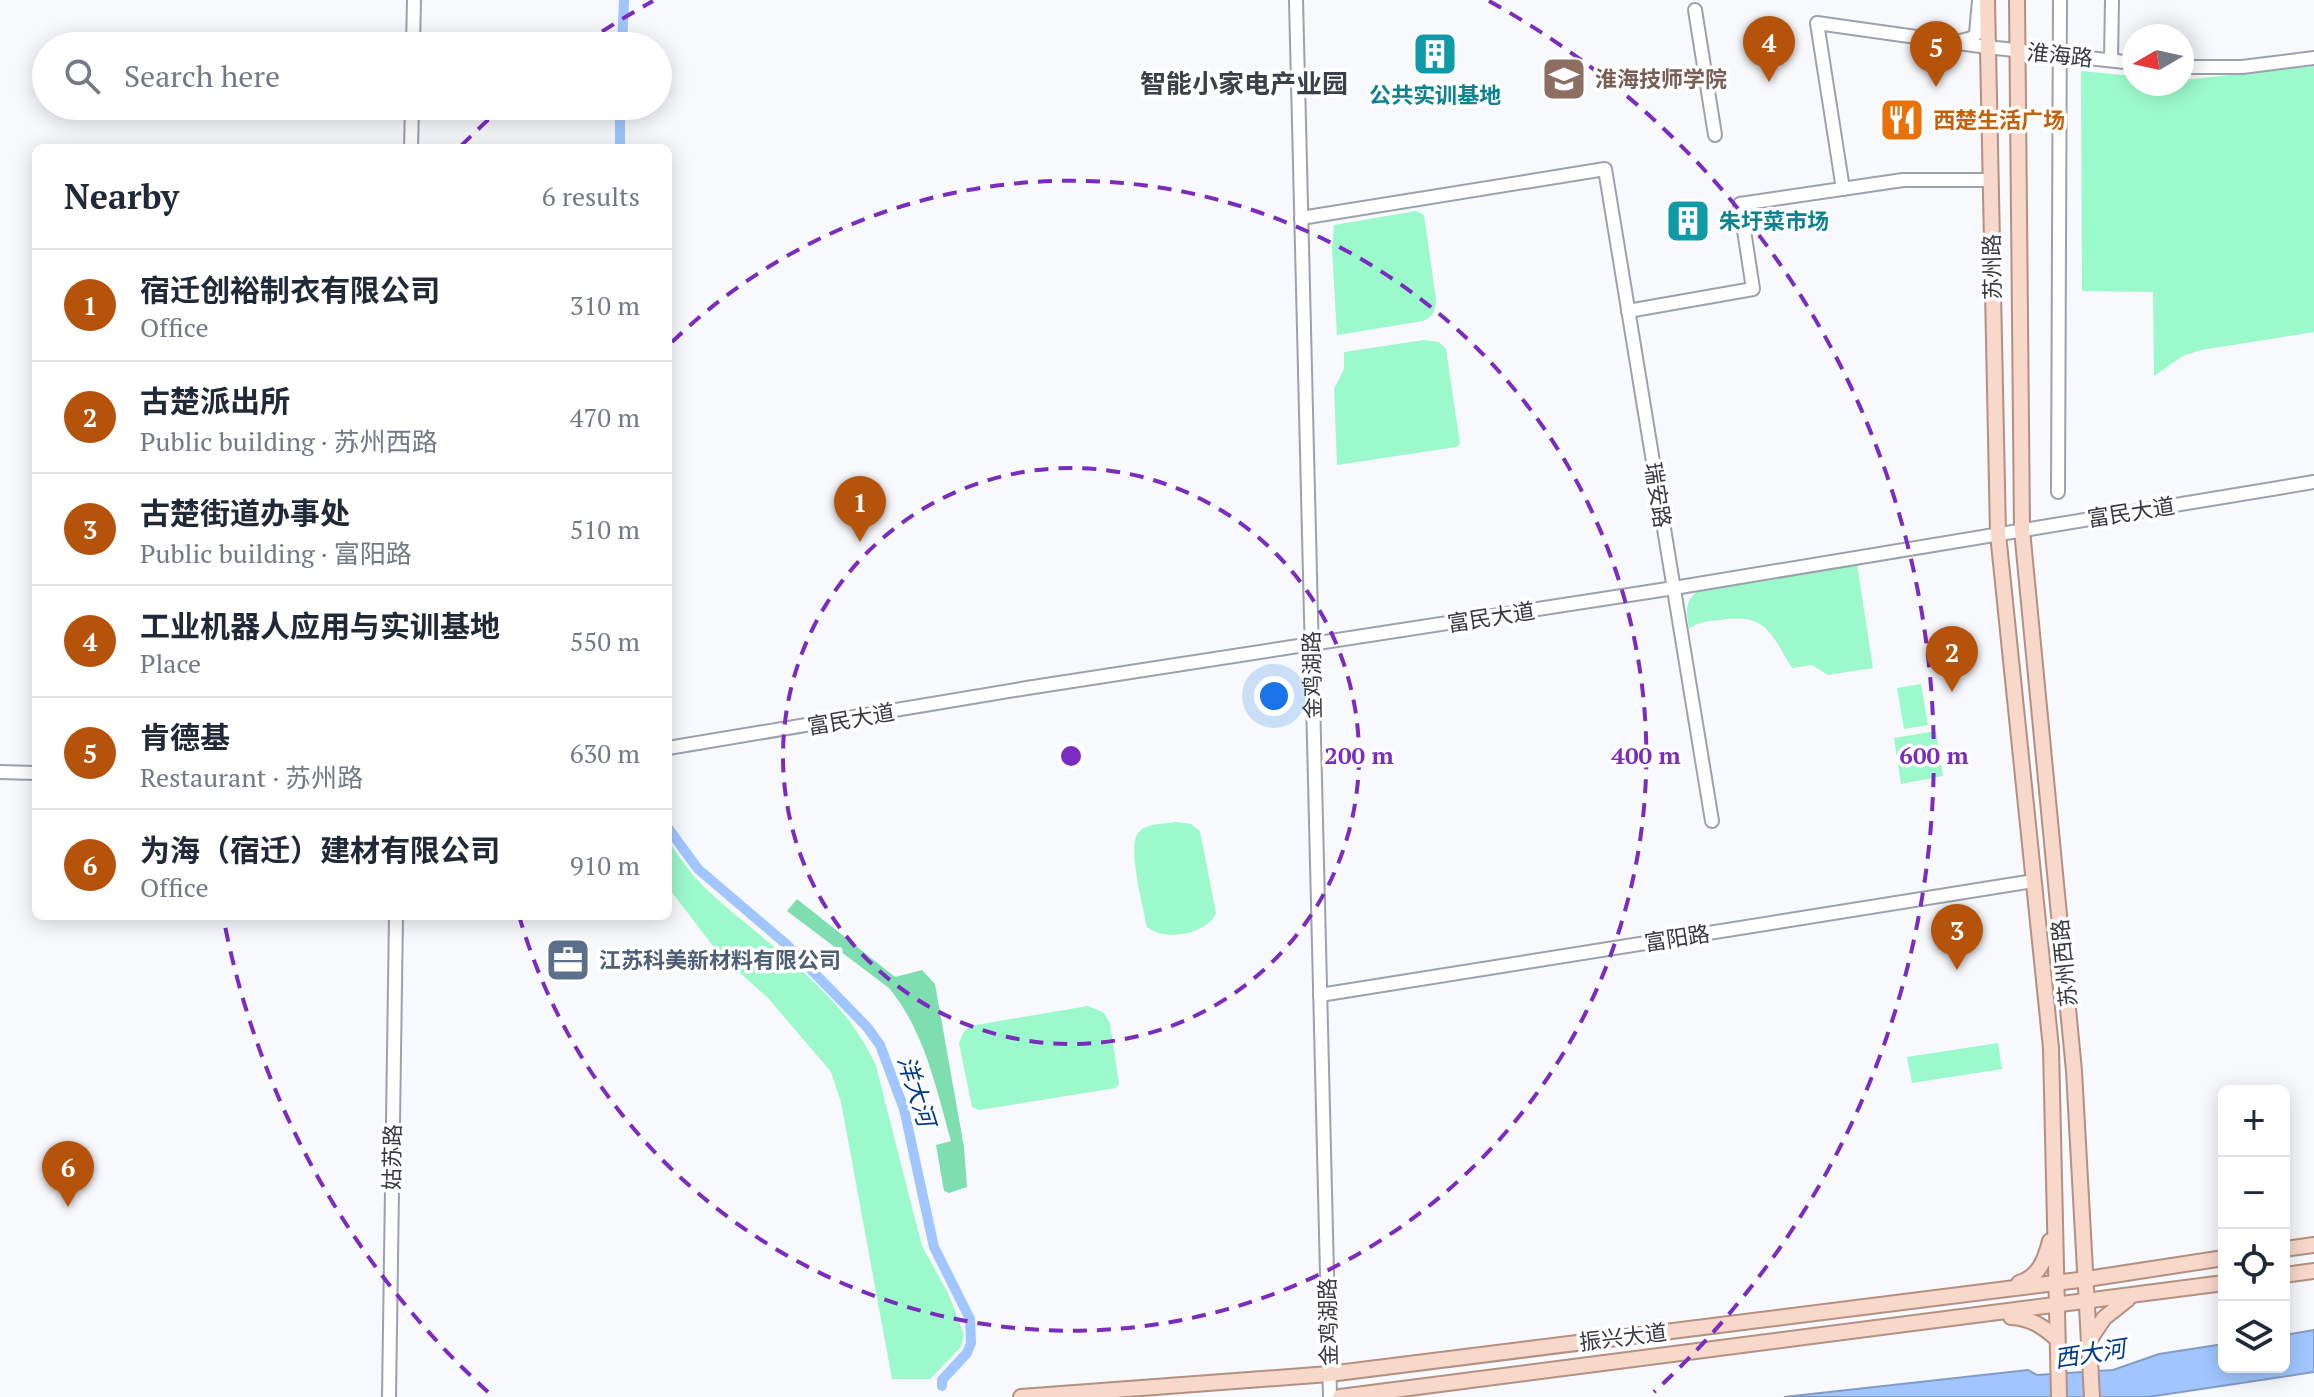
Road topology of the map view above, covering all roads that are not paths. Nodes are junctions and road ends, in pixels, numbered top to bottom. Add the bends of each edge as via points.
1 (414, 0) edge
2 (1296, 0) edge
3 (1979, 0) edge
4 (1987, 0) edge
5 (2017, 0) edge
6 (2060, 0) edge
7 (2112, 0) edge
8 (1695, 10) dead end
9 (413, 32) edge
10 (1956, 43) junction
11 (1987, 47) junction
12 (2016, 50) junction
13 (2059, 55) junction
14 (2314, 58) edge
15 (2111, 60) junction
16 (2122, 61) edge
17 (2194, 67) edge
18 (412, 120) edge
19 (1715, 135) dead end
20 (411, 144) edge
21 (1990, 180) junction
22 (1843, 189) junction
23 (1301, 218) junction
24 (1628, 311) junction
25 (2314, 482) edge
26 (2058, 492) dead end
27 (2022, 530) junction
28 (1998, 534) junction
29 (1674, 588) junction
30 (1311, 645) junction
31 (672, 747) edge
32 (0, 772) edge
33 (32, 773) edge
34 (1712, 821) dead end
35 (2034, 881) junction
36 (396, 920) edge
37 (1320, 995) junction
38 (2054, 1221) junction
39 (2055, 1243) junction
40 (2084, 1244) junction
41 (2314, 1245) edge
42 (2290, 1248) edge
43 (2218, 1259) edge
44 (2314, 1271) edge
45 (2122, 1274) junction
46 (2290, 1274) edge
47 (2087, 1279) junction
48 (2055, 1283) junction
49 (2218, 1284) edge
50 (1996, 1290) junction
51 (2132, 1296) junction
52 (2089, 1302) junction
53 (2056, 1306) junction
54 (1987, 1315) junction
55 (2057, 1345) junction
56 (2090, 1345) junction
57 (1329, 1374) junction
58 (389, 1397) edge
59 (1021, 1397) edge
60 (1330, 1397) edge
61 (1340, 1397) edge
62 (2059, 1397) edge
63 (2092, 1397) edge

1 - 9 street
2 - 23 street, 金鸡湖路
3 - 10 street via 1976,34
4 - 11 main road, 苏州路
5 - 12 main road, 苏州路
6 - 13 street
7 - 15 street
8 - 19 street
10 - 11 street, 淮海路
10 - 22 street, 淮海路 via 1817,23
11 - 12 street, 淮海路
11 - 21 main road, 苏州路
12 - 13 street, 淮海路
12 - 27 main road, 苏州路
13 - 15 street, 淮海路
13 - 26 street
14 - 17 street
15 - 16 street, 淮海路
18 - 20 street
21 - 22 street via 1903,180
21 - 28 main road, 苏州路
22 - 24 street via 1740,204 1753,289
23 - 24 street, 瑞安路 via 1605,169
23 - 30 street, 金鸡湖路
24 - 29 street, 瑞安路
25 - 27 street, 富民大道
27 - 28 street, 富民大道
27 - 40 main road, 苏州西路 via 2074,1066
28 - 29 street, 富民大道
28 - 35 main road, 苏州西路
29 - 30 street, 富民大道
29 - 34 street, 瑞安路
30 - 31 street, 富民大道
30 - 37 street, 金鸡湖路
32 - 33 street
35 - 37 street, 富阳路
35 - 38 main road, 苏州西路 via 2051,1048
36 - 58 street, 姑苏路
37 - 57 street, 金鸡湖路
38 - 39 main road, 苏州西路
38 - 50 main road via 2039,1270 2025,1281
39 - 40 main road
39 - 48 main road, 苏州西路
40 - 45 main road via 2096,1263
40 - 47 main road, 苏州西路
41 - 42 main road
43 - 45 main road, 振兴大道
44 - 46 main road
45 - 47 main road, 振兴大道
47 - 48 main road, 振兴大道
47 - 52 main road, 苏州西路
48 - 50 main road, 振兴大道
48 - 53 main road, 苏州西路
49 - 51 main road, 振兴大道
50 - 57 main road, 振兴大道
51 - 52 main road, 振兴大道
51 - 56 main road via 2104,1318
52 - 53 main road, 振兴大道
52 - 56 main road, 苏州西路
53 - 54 main road, 振兴大道
53 - 55 main road, 苏州西路
54 - 55 main road via 2023,1317 2046,1329
54 - 61 main road, 振兴大道
55 - 62 main road, 苏州西路
56 - 63 main road, 苏州西路
57 - 59 main road, 振兴大道
57 - 60 street, 金鸡湖路

